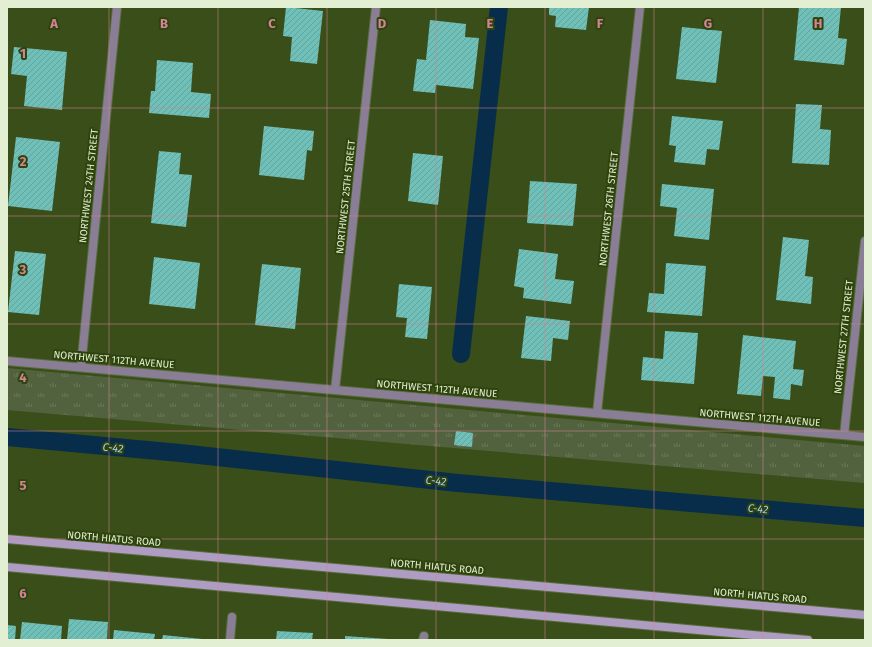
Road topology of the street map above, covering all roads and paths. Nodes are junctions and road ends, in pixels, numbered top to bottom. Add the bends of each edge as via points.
1 (117, 7) edge
2 (376, 7) edge
3 (640, 7) edge
4 (865, 241) edge
5 (7, 361) edge
6 (81, 368) junction
7 (335, 390) junction
8 (597, 413) junction
9 (844, 435) junction
10 (865, 437) edge
11 (7, 539) edge
12 (7, 567) edge
13 (865, 615) edge
14 (232, 617) dead end
15 (230, 640) edge
16 (808, 640) edge

1 - 6 street, NORTHWEST 24TH STREET
2 - 7 street, NORTHWEST 25TH STREET
3 - 8 street, NORTHWEST 26TH STREET
4 - 9 street, NORTHWEST 27TH STREET
5 - 6 street, NORTHWEST 112TH AVENUE
6 - 7 street, NORTHWEST 112TH AVENUE
7 - 8 street, NORTHWEST 112TH AVENUE
8 - 9 street, NORTHWEST 112TH AVENUE
9 - 10 street, NORTHWEST 112TH AVENUE
11 - 13 main road, NORTH HIATUS ROAD
12 - 16 main road
14 - 15 street

